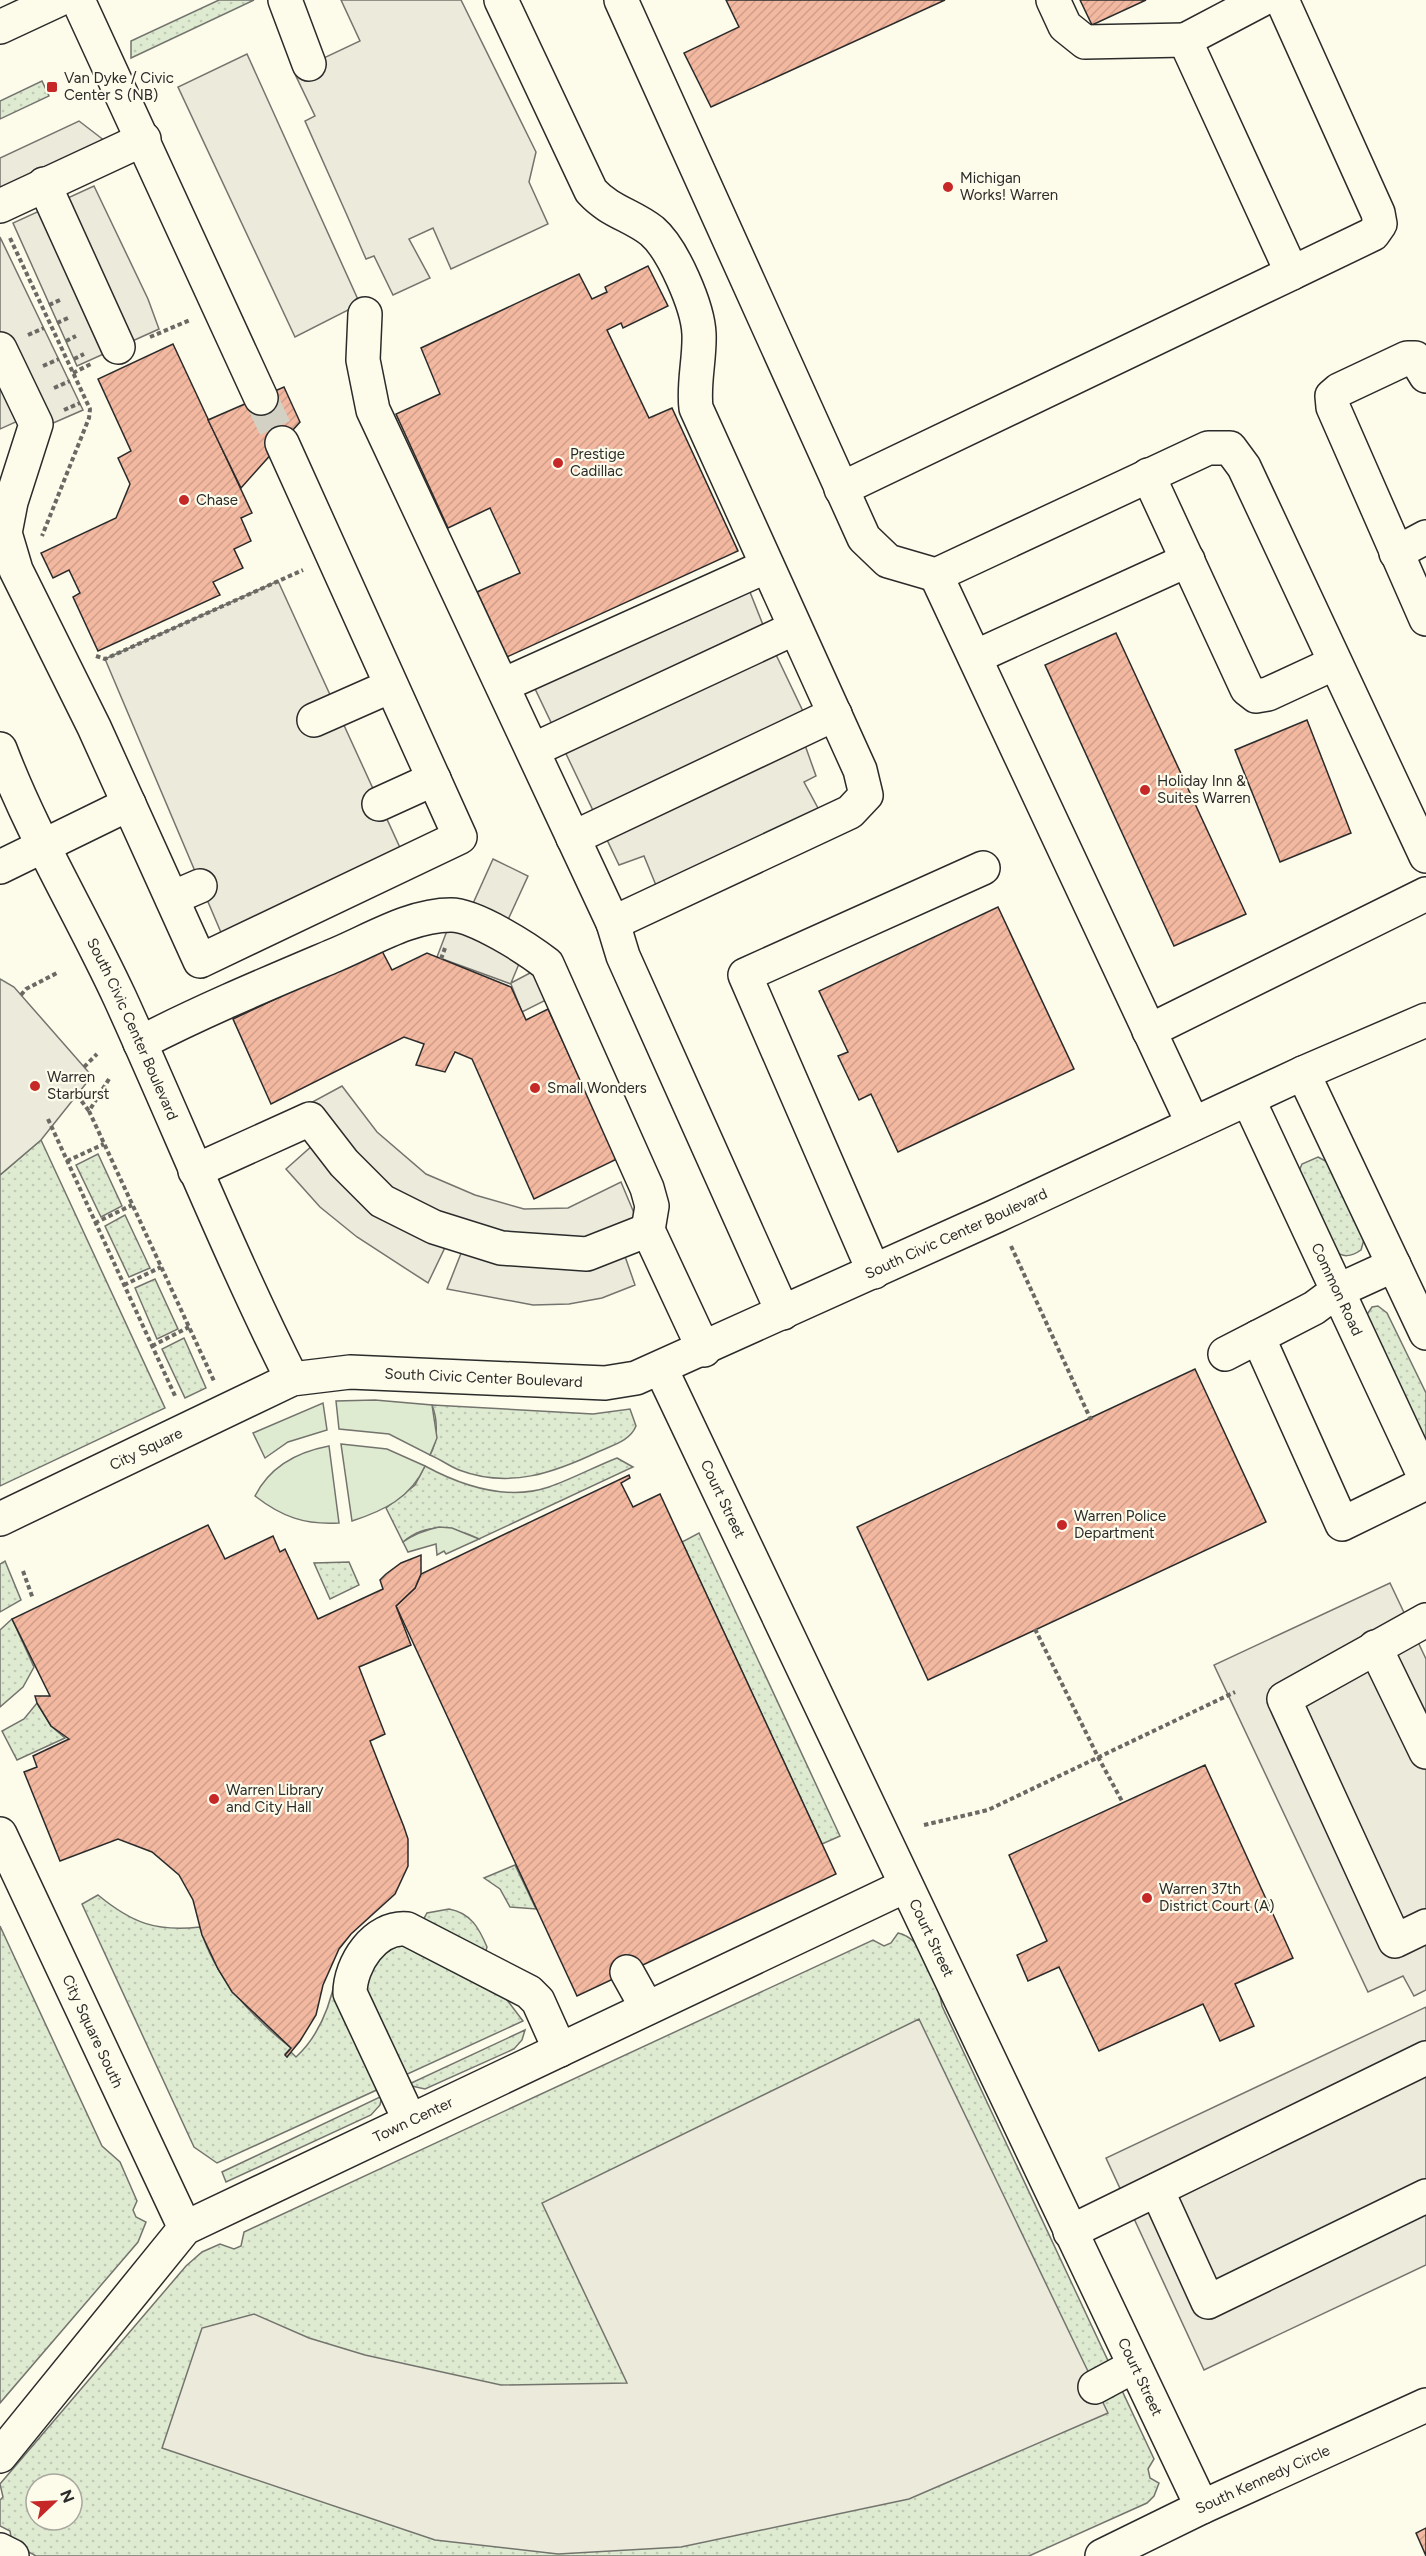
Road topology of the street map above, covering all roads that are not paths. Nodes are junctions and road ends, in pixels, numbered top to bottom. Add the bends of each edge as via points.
1 (58, 0) edge
2 (78, 0) edge
3 (285, 0) edge
4 (501, 0) edge
5 (621, 0) edge
6 (1053, 0) edge
7 (1261, 0) edge
8 (1282, 0) edge
9 (0, 27) edge
10 (1185, 40) junction
11 (309, 64) dead end
12 (144, 139) junction
13 (44, 184) junction
14 (4, 220) edge
15 (1292, 273) junction
16 (365, 314) dead end
17 (118, 347) dead end
18 (0, 349) edge
19 (1426, 376) edge
20 (261, 398) tunnel mouth
21 (282, 443) tunnel mouth
22 (1148, 475) junction
23 (841, 489) junction
24 (1426, 537) edge
25 (1396, 553) junction
26 (1188, 560) junction
27 (767, 566) junction
28 (936, 575) junction
29 (1426, 619) edge
30 (795, 628) junction
31 (975, 657) junction
32 (1335, 663) junction
33 (503, 685) junction
34 (391, 686) junction
35 (835, 714) junction
36 (314, 720) dead end
37 (0, 749) edge
38 (533, 750) junction
39 (434, 779) junction
40 (129, 804) junction
41 (379, 804) dead end
42 (573, 838) junction
43 (43, 848) junction
44 (1426, 856) edge
45 (0, 867) edge
46 (983, 868) dead end
47 (1426, 894) edge
48 (613, 923) junction
49 (1426, 1020) edge
50 (1149, 1031) junction
51 (140, 1042) junction
52 (1303, 1073) junction
53 (1248, 1099) junction
54 (1193, 1124) junction
55 (195, 1171) junction
56 (648, 1230) junction
57 (1394, 1265) junction
58 (874, 1272) junction
59 (1337, 1291) junction
60 (783, 1313) junction
61 (1426, 1333) edge
62 (1258, 1337) junction
63 (704, 1350) junction
64 (1225, 1354) dead end
65 (661, 1369) junction
66 (292, 1379) junction
67 (1426, 1482) edge
68 (0, 1519) edge
69 (1426, 1620) edge
70 (1375, 1647) junction
71 (1426, 1752) edge
72 (0, 1834) edge
73 (905, 1886) junction
74 (1426, 1926) edge
75 (638, 1967) dead end
76 (657, 2004) junction
77 (560, 2050) junction
78 (1426, 2058) edge
79 (410, 2121) junction
80 (1157, 2190) junction
81 (1426, 2196) edge
82 (185, 2228) junction
83 (1070, 2232) junction
84 (1134, 2366) junction
85 (1095, 2387) dead end
86 (1426, 2405) edge
87 (0, 2456) edge
88 (1202, 2507) junction
89 (0, 2550) edge
90 (12, 2556) edge
91 (1102, 2556) edge

1 - 9 street
2 - 12 street
3 - 11 street
4 - 27 street via 591,191 603,205 651,231 666,246 696,312 696,408
5 - 23 street
6 - 10 street via 1065,26 1085,42
7 - 10 street
8 - 15 street via 1380,224 1373,234
10 - 15 street
12 - 13 street
12 - 20 street
13 - 14 street
13 - 17 street
15 - 23 street
16 - 33 street via 363,360 373,410
18 - 40 street via 36,424 5,533 13,561
19 - 25 street via 1416,358 1407,358 1332,396 1333,407
21 - 34 street
22 - 26 street
22 - 28 street
22 - 32 street via 1208,448 1230,448 1244,467
23 - 28 street via 864,538 888,561
24 - 25 street
25 - 29 street
26 - 31 street
26 - 32 street via 1247,689 1256,696
27 - 30 street
27 - 33 street
28 - 31 street
30 - 35 street
30 - 38 street
31 - 50 street
32 - 44 street
33 - 38 street
34 - 36 street
34 - 39 street
35 - 42 street
35 - 48 street via 860,770 866,795 850,812
37 - 43 street, South Civic Center Boulevard
38 - 42 street
39 - 40 street via 460,837 200,961 186,892
39 - 41 street
40 - 43 street
42 - 48 street
43 - 45 street
43 - 51 street, South Civic Center Boulevard
46 - 58 street via 745,975
47 - 50 street
48 - 60 street via 623,956
49 - 52 street, South Civic Center Boulevard
50 - 54 street
51 - 55 street, South Civic Center Boulevard
51 - 56 street via 412,922 453,915 466,919 526,947 547,964 647,1188 652,1206
52 - 53 street, South Civic Center Boulevard
52 - 57 street
53 - 54 street, South Civic Center Boulevard
53 - 59 street, Common Road
54 - 58 street, South Civic Center Boulevard
55 - 56 street via 310,1119 344,1163 382,1201 434,1227 501,1248 586,1254
55 - 66 street, South Civic Center Boulevard
56 - 63 street
57 - 59 street
57 - 61 street
58 - 60 street, South Civic Center Boulevard
59 - 62 street via 1314,1308
59 - 67 street, Common Road
60 - 63 street, South Civic Center Boulevard
62 - 64 street
62 - 67 street via 1342,1524
63 - 65 street, South Civic Center Boulevard
65 - 66 street, South Civic Center Boulevard via 605,1383 350,1372
65 - 73 street, Court Street
66 - 68 street, City Square
69 - 70 street
70 - 71 street
70 - 74 street via 1284,1699 1395,1941
72 - 82 street, City Square South
73 - 76 street, Town Center
73 - 83 street, Court Street
75 - 76 street
76 - 77 street, Town Center
77 - 79 street, Town Center
77 - 79 street via 538,2001 523,1988 407,1929 387,1930 356,1966 350,1993
78 - 80 street
79 - 82 street, Town Center
80 - 81 street via 1208,2302
80 - 83 street
82 - 87 street, Town Center
83 - 84 street, Court Street
84 - 85 street
84 - 88 street, Court Street
86 - 88 street, South Kennedy Circle
88 - 91 street, South Kennedy Circle
89 - 90 street

